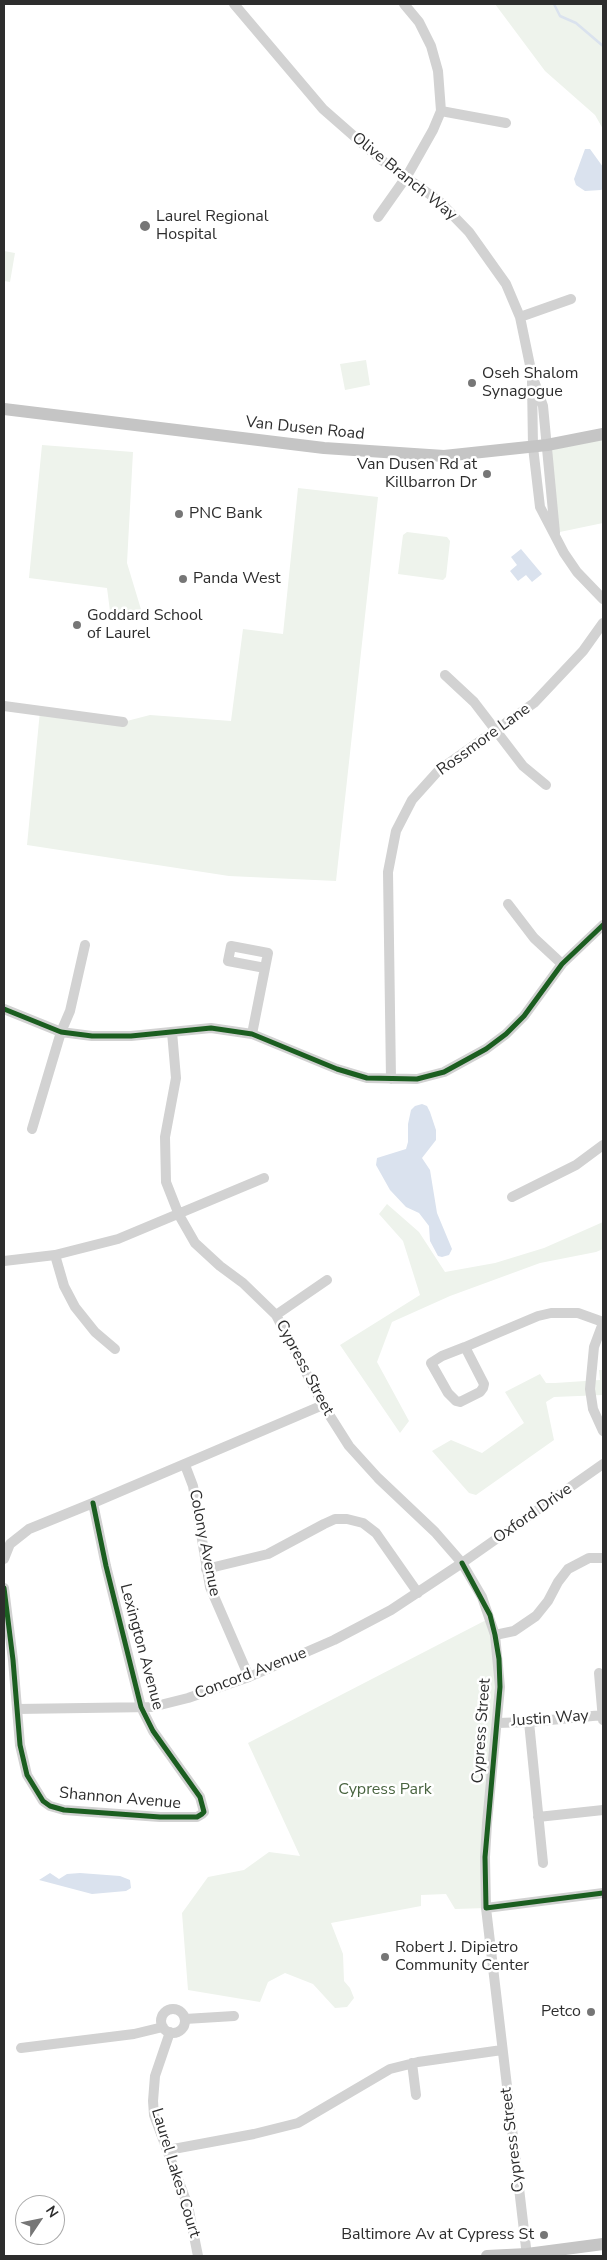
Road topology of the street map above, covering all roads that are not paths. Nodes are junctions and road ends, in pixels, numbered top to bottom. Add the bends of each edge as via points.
1 (234, 4) edge
2 (404, 4) edge
3 (441, 111) junction
4 (506, 123) dead end
5 (407, 176) junction
6 (378, 218) dead end
7 (571, 300) dead end
8 (520, 317) junction
9 (532, 375) junction
10 (4, 409) edge
11 (603, 434) edge
12 (547, 446) junction
13 (533, 447) junction
14 (555, 533) junction
15 (603, 599) edge
16 (603, 623) edge
17 (445, 675) dead end
18 (4, 706) edge
19 (123, 722) dead end
20 (494, 730) junction
21 (546, 785) dead end
22 (508, 904) dead end
23 (603, 925) edge
24 (85, 946) dead end
25 (562, 964) junction
26 (265, 968) dead end
27 (4, 1009) edge
28 (61, 1032) junction
29 (172, 1032) junction
30 (252, 1034) junction
31 (391, 1079) junction
32 (32, 1129) dead end
33 (603, 1145) edge
34 (264, 1178) dead end
35 (512, 1197) dead end
36 (179, 1215) junction
37 (55, 1254) junction
38 (4, 1261) edge
39 (327, 1280) dead end
40 (276, 1315) junction
41 (603, 1323) edge
42 (465, 1347) junction
43 (115, 1349) dead end
44 (323, 1405) junction
45 (603, 1431) edge
46 (603, 1464) edge
47 (185, 1465) junction
48 (94, 1503) junction
49 (603, 1558) edge
50 (4, 1559) edge
51 (462, 1564) junction
52 (206, 1569) junction
53 (4, 1588) edge
54 (418, 1593) junction
55 (495, 1635) junction
56 (599, 1673) dead end
57 (249, 1677) junction
58 (142, 1707) junction
59 (17, 1709) junction
60 (603, 1717) edge
61 (498, 1722) junction
62 (529, 1722) junction
63 (603, 1810) edge
64 (204, 1812) joint
65 (538, 1817) junction
66 (543, 1863) dead end
67 (603, 1893) edge
68 (486, 1908) junction
69 (234, 2016) dead end
70 (185, 2019) junction
71 (167, 2030) junction
72 (21, 2048) dead end
73 (502, 2050) junction
74 (412, 2064) junction
75 (416, 2095) dead end
76 (168, 2150) junction
77 (603, 2244) edge
78 (527, 2255) edge
79 (198, 2256) edge
80 (487, 2256) edge

1 - 5 street, Olive Branch Way via 323,108 374,154
2 - 3 street via 419,22 431,46 438,71
3 - 4 street
3 - 5 street
5 - 6 street
5 - 8 street, Olive Branch Way via 439,201 469,232 506,284
7 - 8 street
8 - 9 street, Olive Branch Way
9 - 12 street, Olive Branch Way via 543,406
9 - 13 street, Olive Branch Way
10 - 13 main road, Van Dusen Road via 372,452 444,456
11 - 12 main road, Van Dusen Road
12 - 13 main road, Van Dusen Road
12 - 14 street, Olive Branch Way
13 - 14 street, Olive Branch Way via 540,507
14 - 15 street, Olive Branch Way via 577,572
16 - 20 street, Rossmore Lane via 583,651 534,703
17 - 20 street via 474,702
18 - 19 street
20 - 21 street via 523,766
20 - 31 street, Rossmore Lane via 439,770 412,800 396,831 388,872
22 - 25 street via 534,938
23 - 25 street
24 - 28 street via 70,1010
25 - 31 street via 524,1016 486,1049 444,1072 417,1079
26 - 30 street
27 - 28 street
28 - 29 street via 131,1036
28 - 32 street
29 - 30 street via 211,1028
29 - 36 street, Cypress Street via 176,1078 165,1137 166,1182
30 - 31 street via 337,1069 367,1078
33 - 35 street via 576,1165
34 - 36 street
36 - 37 street via 118,1239
36 - 40 street, Cypress Street via 195,1242
37 - 38 street
37 - 43 street via 64,1286 75,1307 95,1332
39 - 40 street
40 - 44 street, Cypress Street
41 - 42 street via 578,1313 551,1313
41 - 45 street via 594,1347 590,1389 593,1409
42 - 42 street via 484,1384 480,1392 460,1402 452,1398 431,1363
44 - 47 street
44 - 51 street, Cypress Street via 349,1446 368,1468 435,1532
46 - 51 street, Oxford Drive
47 - 48 street
47 - 52 street, Colony Avenue via 193,1486
48 - 50 street via 29,1529 10,1544
48 - 58 street, Lexington Avenue via 106,1566
49 - 55 street via 589,1558 568,1569 536,1616 514,1631
51 - 54 street, Concord Avenue
51 - 55 street, Cypress Street via 482,1597
52 - 54 street via 268,1554 335,1519 347,1519 363,1523 376,1533
52 - 57 street, Colony Avenue via 213,1595
53 - 59 street, Shannon Avenue
54 - 57 street, Concord Avenue via 360,1627
55 - 61 street, Cypress Street via 500,1687
56 - 60 street
57 - 58 street, Concord Avenue via 188,1698
58 - 59 street, Concord Avenue
58 - 64 street, Lexington Avenue via 153,1731 200,1797
59 - 64 street, Shannon Avenue via 27,1775 37,1794 50,1806 64,1810 160,1817 197,1817
60 - 62 street, Justin Way
61 - 62 street, Justin Way
61 - 68 street, Cypress Street via 487,1824
62 - 65 street
63 - 65 street
65 - 66 street
67 - 68 street
68 - 73 street, Cypress Street
69 - 70 street
70 - 71 street via 179,2031
70 - 71 street, Laurel Lakes Court via 180,2011 172,2009 162,2018
71 - 72 street
71 - 76 street, Laurel Lakes Court via 152,2101 156,2123
73 - 74 street
73 - 78 street, Cypress Street
74 - 75 street
74 - 76 street via 380,2073 298,2123
76 - 79 street, Laurel Lakes Court via 188,2206
77 - 78 main road
78 - 80 main road

